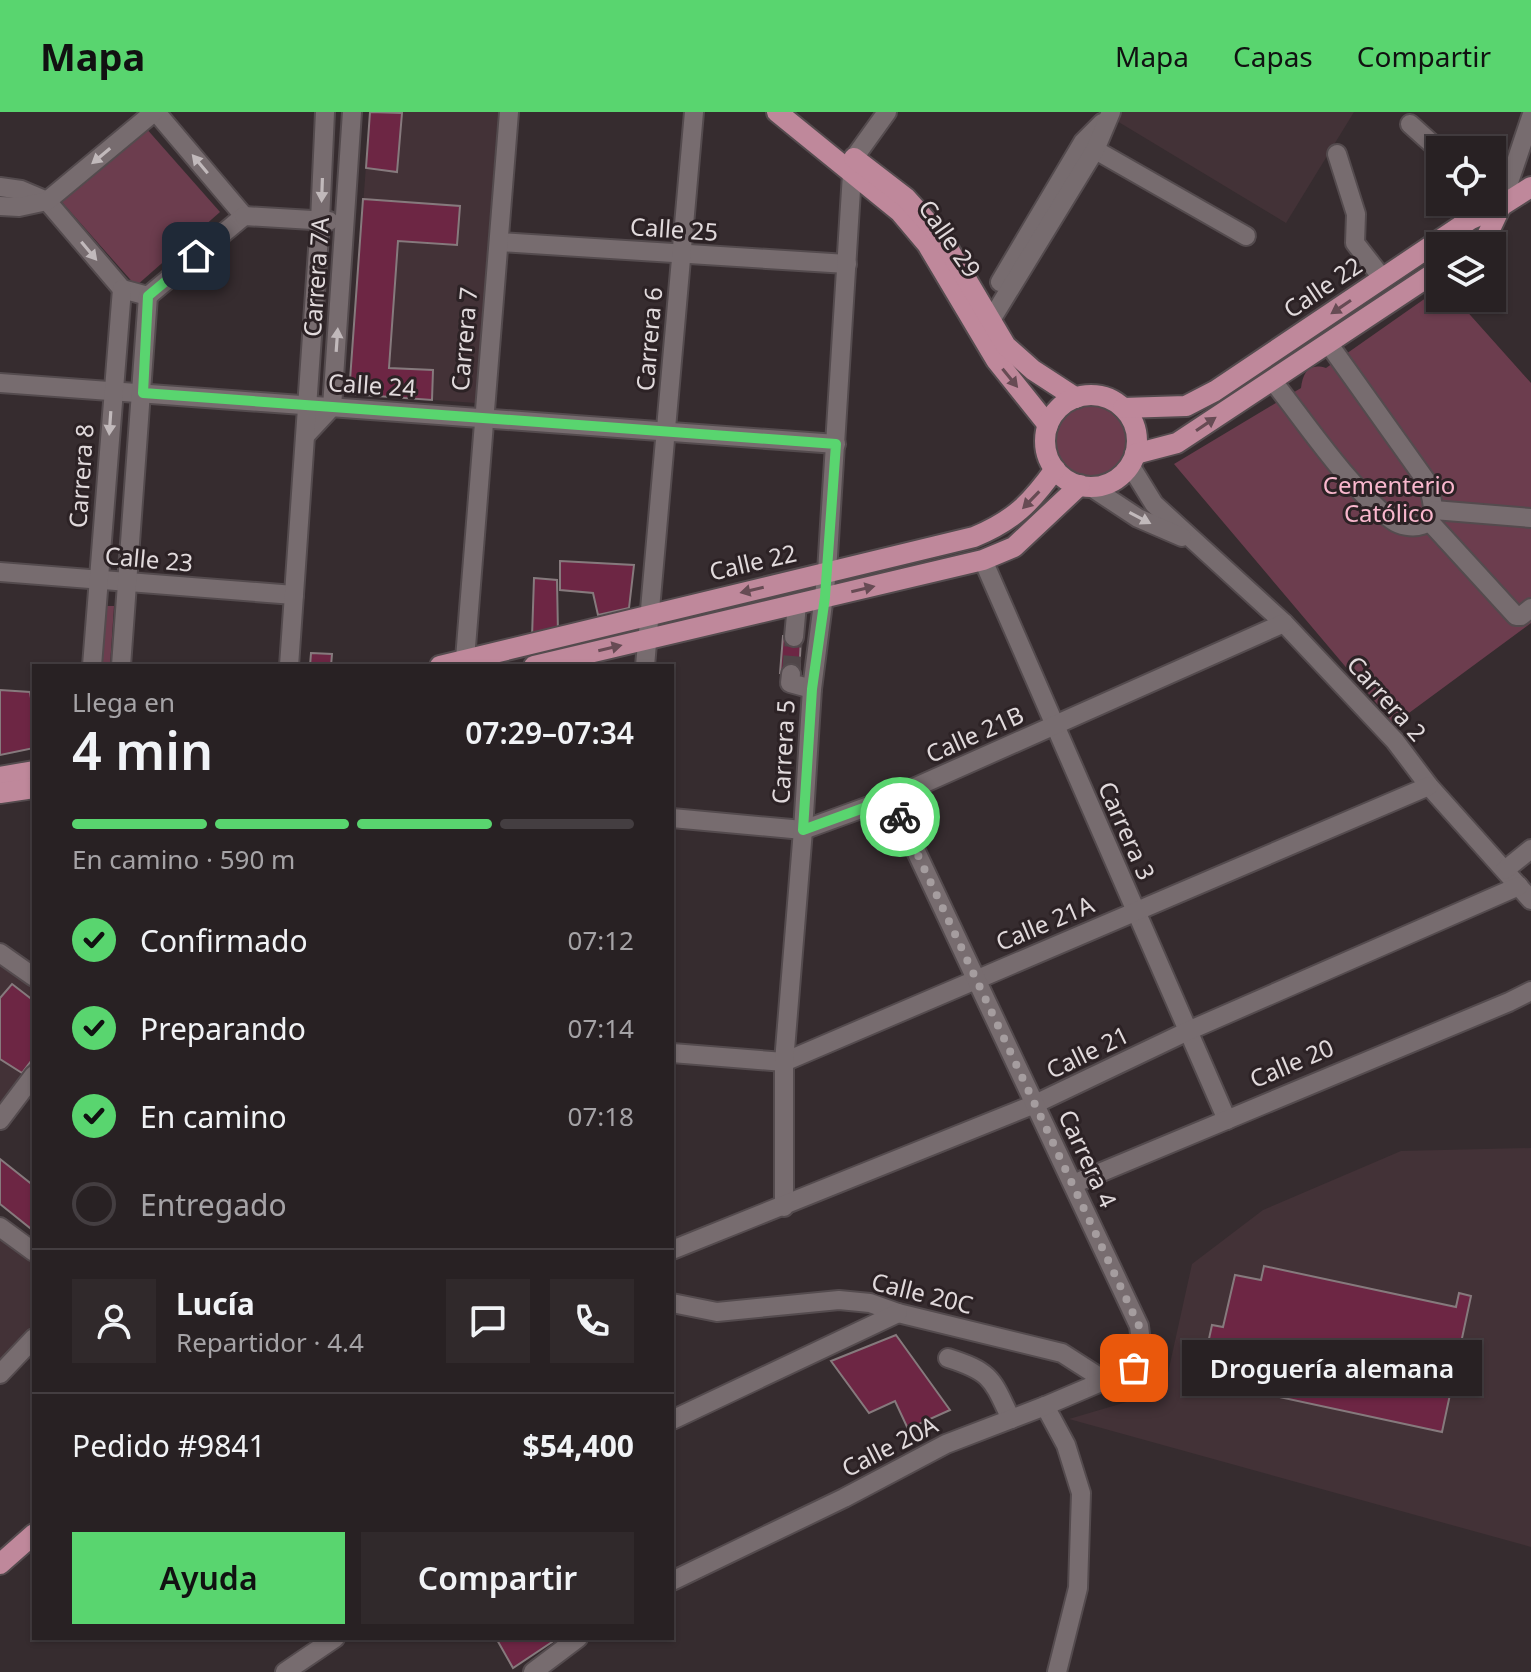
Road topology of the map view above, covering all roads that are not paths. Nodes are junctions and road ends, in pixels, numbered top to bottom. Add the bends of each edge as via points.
1 (155, 112) edge
2 (325, 112) edge
3 (352, 112) edge
4 (509, 112) edge
5 (694, 112) edge
6 (777, 112) edge
7 (799, 112) edge
8 (887, 112) edge
9 (1110, 114) edge
10 (1410, 124) dead end
11 (1530, 124) edge
12 (1426, 138) edge
13 (1089, 146) junction
14 (1337, 154) dead end
15 (853, 166) junction
16 (0, 187) edge
17 (1531, 187) edge
18 (1506, 192) edge
19 (47, 201) junction
20 (1506, 203) edge
21 (0, 206) edge
22 (244, 216) junction
23 (1465, 216) edge
24 (320, 221) junction
25 (346, 221) junction
26 (1246, 236) dead end
27 (499, 242) junction
28 (1424, 252) junction
29 (1426, 254) edge
30 (682, 255) junction
31 (847, 264) junction
32 (1383, 279) junction
33 (1426, 279) edge
34 (122, 289) junction
35 (148, 296) junction
36 (980, 319) junction
37 (1328, 343) junction
38 (1272, 380) junction
39 (0, 383) edge
40 (112, 391) junction
41 (143, 393) junction
42 (1076, 398) junction
43 (306, 405) junction
44 (332, 407) junction
45 (1123, 408) junction
46 (485, 418) junction
47 (1048, 425) junction
48 (666, 431) junction
49 (306, 435) junction
50 (836, 444) junction
51 (1132, 460) junction
52 (1055, 469) junction
53 (1086, 486) junction
54 (1432, 515) junction
55 (1531, 518) edge
56 (1192, 541) junction
57 (983, 560) junction
58 (0, 572) edge
59 (827, 572) junction
60 (98, 580) junction
61 (128, 582) junction
62 (294, 595) junction
63 (825, 597) junction
64 (797, 604) junction
65 (1531, 608) edge
66 (650, 615) junction
67 (1284, 623) junction
68 (794, 637) tunnel mouth
69 (648, 639) junction
70 (465, 662) edge
71 (92, 664) edge
72 (121, 664) edge
73 (289, 664) edge
74 (542, 664) edge
75 (645, 664) edge
76 (791, 674) dead end
77 (812, 689) junction
78 (1054, 726) junction
79 (32, 771) edge
80 (0, 777) edge
81 (1429, 786) junction
82 (32, 788) edge
83 (0, 793) edge
84 (891, 798) junction
85 (674, 818) edge
86 (803, 830) junction
87 (1531, 849) edge
88 (1505, 870) junction
89 (1525, 893) edge
90 (1136, 912) junction
91 (0, 953) edge
92 (32, 976) edge
93 (977, 980) junction
94 (1531, 991) edge
95 (1188, 1031) junction
96 (674, 1053) edge
97 (784, 1062) junction
98 (32, 1078) edge
99 (1035, 1104) junction
100 (0, 1120) edge
101 (1227, 1120) junction
102 (1073, 1184) junction
103 (784, 1207) junction
104 (0, 1227) edge
105 (674, 1249) edge
106 (32, 1251) edge
107 (674, 1303) edge
108 (898, 1313) junction
109 (32, 1340) edge
110 (948, 1358) dead end
111 (1134, 1368) joint
112 (0, 1374) edge
113 (1104, 1380) junction
114 (1045, 1406) junction
115 (674, 1419) edge
116 (1011, 1419) junction
117 (32, 1535) edge
118 (3, 1556) edge
119 (674, 1580) edge
120 (332, 1640) edge
121 (575, 1640) edge
122 (288, 1669) edge
123 (533, 1672) edge
124 (1057, 1672) edge

1 -> 19 street
22 -> 1 street
2 -> 24 street, Carrera 7A
3 - 25 street, Carrera 7A
4 - 27 street, Carrera 7
5 - 30 street, Carrera 6
6 - 15 main road, Calle 29
7 - 15 main road, Calle 29
8 - 15 street
9 - 13 street
10 - 12 street
11 - 18 street
13 - 26 street
13 - 36 street
14 - 32 street via 1356,214 1355,243
15 - 31 street, Carrera 5
15 - 36 main road, Calle 29 via 927,244
16 - 19 street
17 - 20 main road, Calle 22
19 - 21 street
19 -> 34 street
22 - 24 street
22 - 35 street
23 - 28 main road, Calle 22
24 - 25 street
24 - 43 street, Carrera 7A
44 -> 25 street, Carrera 7A
27 - 30 street, Calle 25
27 - 46 street, Carrera 7
28 - 29 street
28 - 32 main road, Calle 22
30 - 31 street, Calle 25
30 - 48 street, Carrera 6
31 - 50 street, Carrera 5
32 -> 45 main road, Calle 22 via 1186,406
33 - 37 main road, Calle 22
34 - 35 street
34 - 40 street, Carrera 8
35 - 41 street
36 - 42 main road, Calle 29 via 1033,370
36 -> 47 main road, Calle 29 via 996,360
37 - 38 main road, Calle 22
37 - 54 street via 1427,482
51 -> 38 main road, Calle 22 via 1177,443
38 - 54 street via 1350,479 1394,522 1413,527
39 - 40 street, Calle 24
40 - 41 street, Calle 24
40 -> 60 street, Carrera 8
41 - 43 street, Calle 24
41 - 61 street
42 - 45 main road via 1101,396
42 - 47 main road via 1054,413
43 - 44 street, Calle 24
43 - 49 street, Carrera 7A
44 - 46 street, Calle 24
44 - 49 street
45 - 51 main road via 1135,430
46 - 48 street, Calle 24
46 - 70 street, Carrera 7
47 - 52 main road via 1047,456
48 - 50 street, Calle 24
48 - 66 street, Carrera 6
49 - 62 street, Carrera 7A
50 - 59 street, Carrera 5
51 - 53 main road via 1113,481
51 - 56 street, Carrera 2 via 1154,504
52 - 53 main road via 1066,480
52 -> 59 main road, Calle 22 via 1033,500 1002,525 974,537
53 -> 56 street, Carrera 2 via 1138,518
53 - 57 main road, Calle 22 via 1014,547
54 - 55 street
54 - 65 street via 1516,616
56 - 67 street, Carrera 2
63 -> 57 main road, Calle 22
57 - 78 street, Carrera 3
58 - 60 street, Calle 23
59 - 63 street, Carrera 5
59 -> 66 main road, Calle 22
60 - 61 street, Calle 23
60 - 71 street, Carrera 8
61 - 62 street, Calle 23
61 - 72 street
62 - 73 street, Carrera 7A
63 - 64 main road, Calle 22
63 - 77 street, Carrera 5
64 - 68 street
64 - 69 main road, Calle 22
66 - 69 street, Carrera 6
66 - 70 main road, Calle 22
67 - 78 street, Calle 21B
67 - 81 street, Carrera 2 via 1395,741
74 -> 69 main road, Calle 22
69 - 75 street, Carrera 6
76 - 77 street via 790,683
77 - 86 street, Carrera 5
78 - 84 street, Calle 21B
78 - 90 street, Carrera 3
79 - 80 main road
81 - 88 street, Carrera 2
81 - 90 street, Calle 21A
82 - 83 main road
84 - 86 street, Calle 21B
84 - 93 street, Carrera 4
85 - 86 street, Calle 21B
86 - 97 street, Carrera 5
87 - 88 street
88 - 89 street, Carrera 2
89 - 95 street, Calle 21
90 - 93 street, Calle 21A
90 - 95 street, Carrera 3
91 - 92 street
93 - 97 street, Calle 21A
93 - 99 street, Carrera 4
94 - 101 street, Calle 20
95 - 99 street, Calle 21
95 - 101 street, Carrera 3
96 - 97 street, Calle 21A
97 - 103 street, Carrera 5
98 - 100 street
99 - 102 street, Carrera 4
99 - 103 street, Calle 21
101 - 102 street, Calle 20
102 - 111 street, Carrera 4 via 1139,1326 1142,1350
103 - 105 street, Calle 21
104 - 106 street
107 - 108 street, Calle 20C via 717,1312 839,1300
108 - 113 street, Calle 20C via 1062,1353
108 - 115 street
109 - 112 street
110 - 116 street via 976,1367 993,1380
111 - 113 street, Calle 20A
113 - 114 street, Calle 20A
114 - 116 street, Calle 20A
114 - 124 street via 1066,1445 1081,1493 1078,1588
116 - 119 street, Calle 20A via 946,1444
117 - 118 main road
120 - 122 street
121 - 123 street

